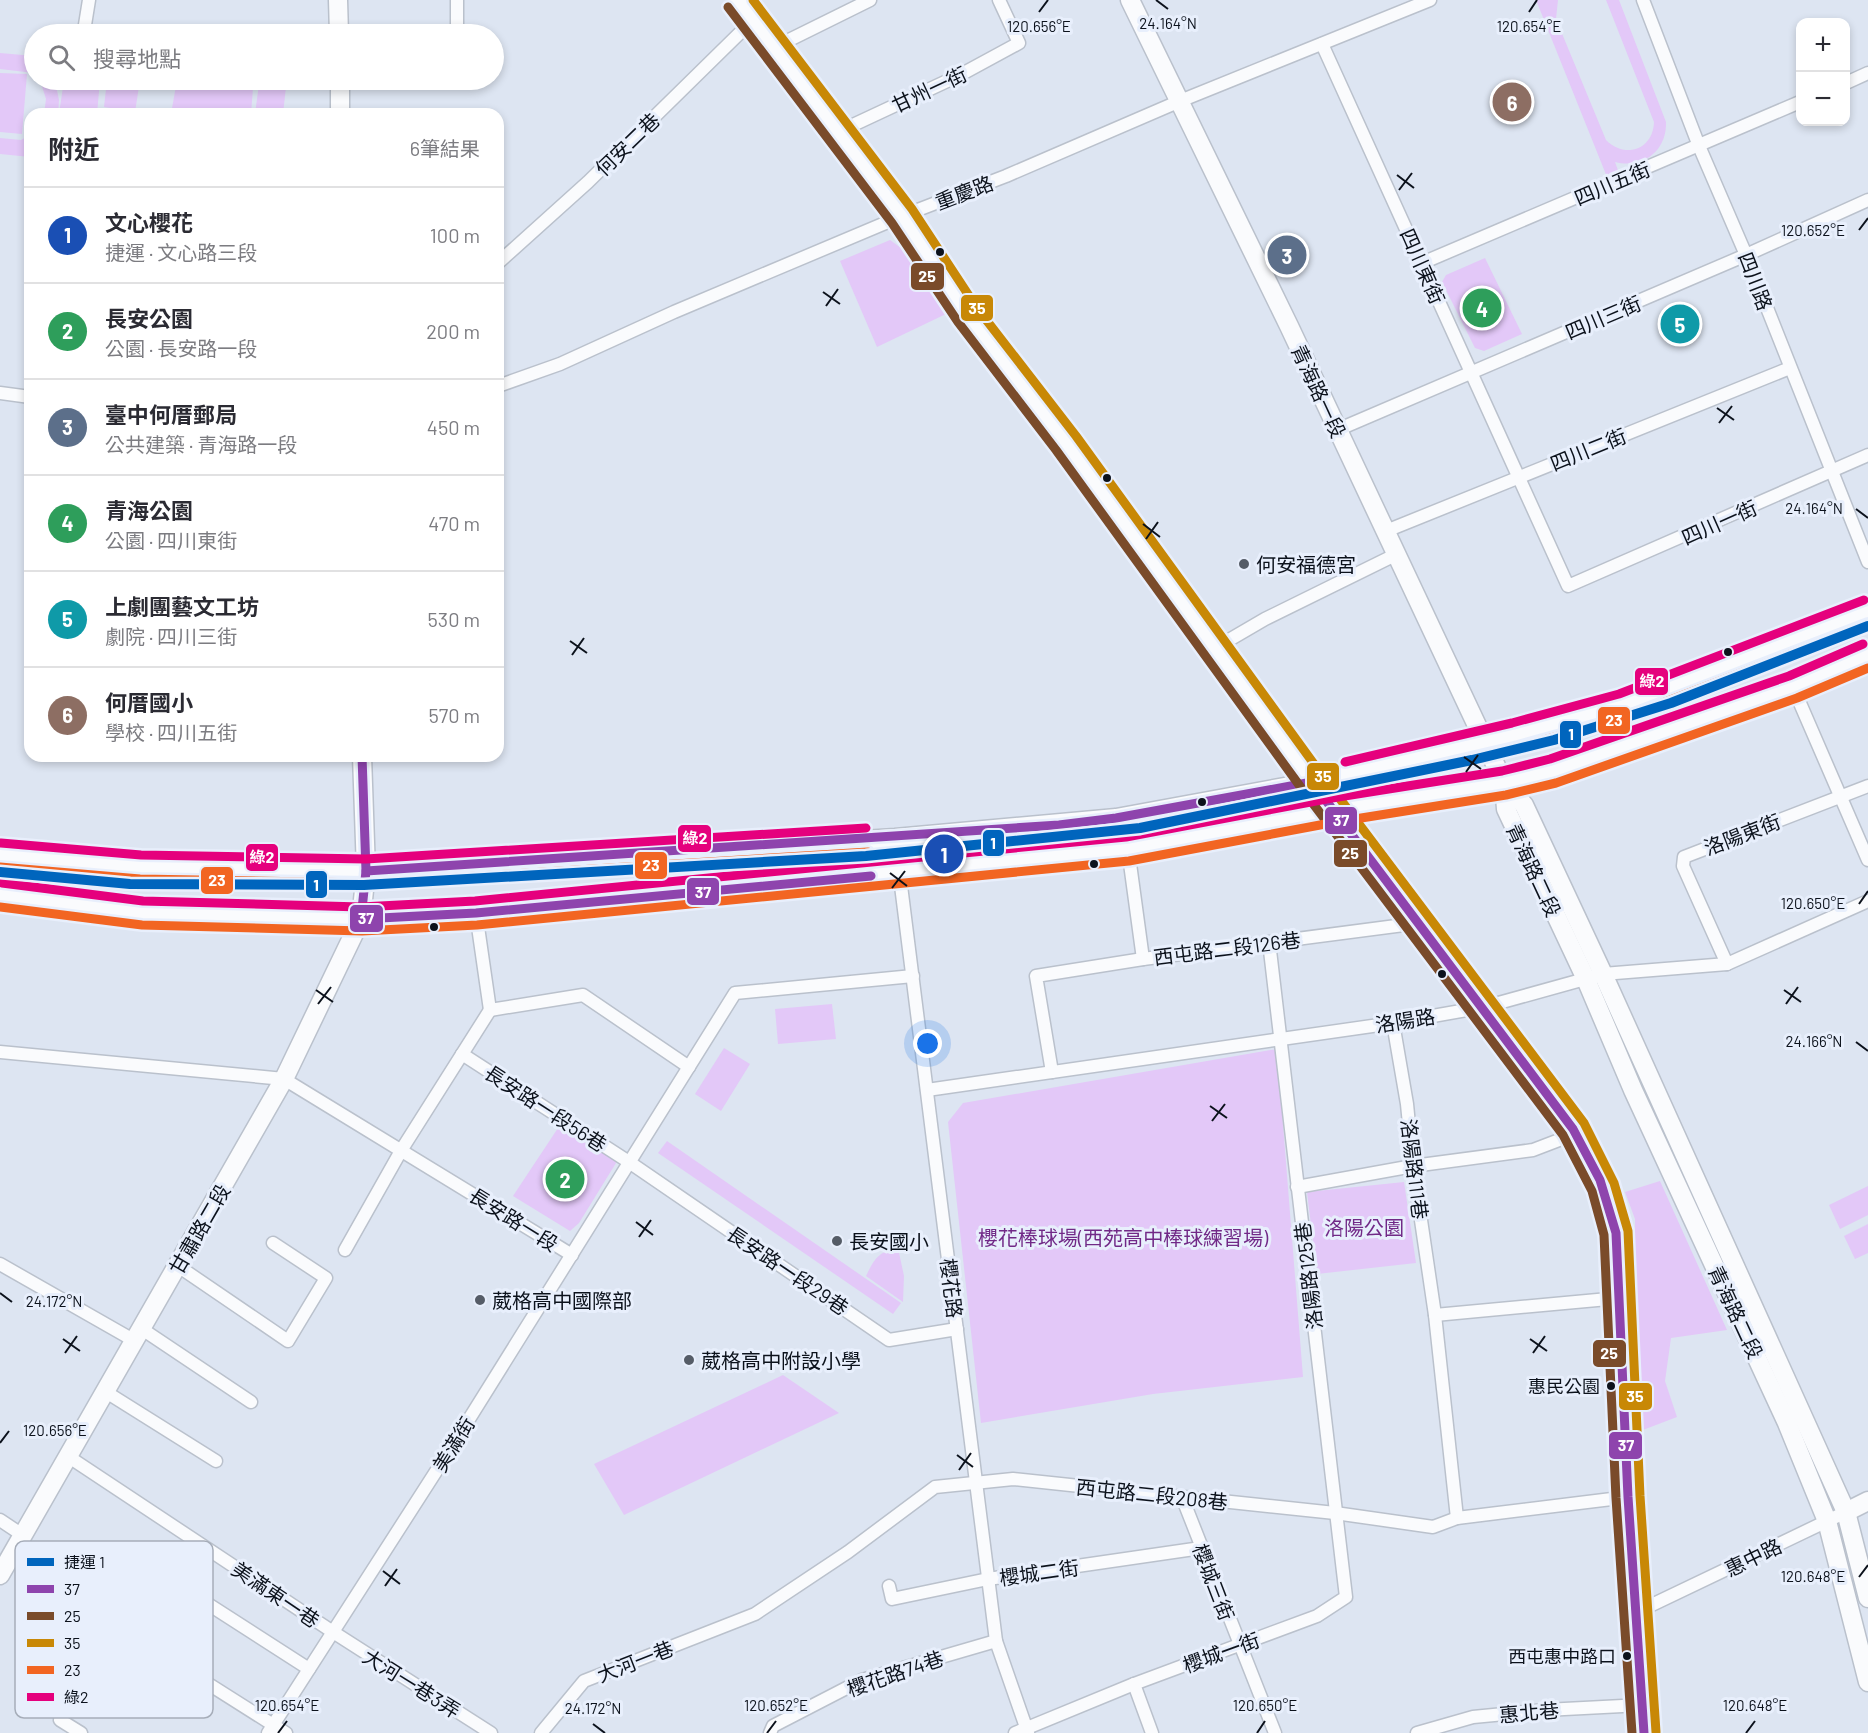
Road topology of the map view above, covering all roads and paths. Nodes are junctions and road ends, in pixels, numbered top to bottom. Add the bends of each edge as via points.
1 (89, 0) edge
2 (338, 0) edge
3 (457, 0) edge
4 (738, 0) edge
5 (870, 0) edge
6 (999, 0) edge
7 (1130, 0) edge
8 (1430, 0) edge
9 (1643, 0) edge
10 (753, 21) junction
11 (85, 24) edge
12 (339, 24) edge
13 (457, 24) edge
14 (1322, 44) junction
15 (774, 47) junction
16 (1868, 73) edge
17 (1850, 81) edge
18 (340, 90) edge
19 (1180, 101) junction
20 (1796, 104) edge
21 (340, 108) edge
22 (838, 132) junction
23 (1699, 146) junction
24 (1868, 200) edge
25 (902, 216) junction
26 (1746, 255) junction
27 (504, 258) edge
28 (1422, 263) junction
29 (1790, 368) junction
30 (1471, 373) junction
31 (504, 384) edge
32 (0, 393) edge
33 (24, 396) edge
34 (1337, 430) junction
35 (1868, 455) edge
36 (1831, 471) junction
37 (1519, 477) junction
38 (1386, 531) junction
39 (1397, 554) junction
40 (1868, 562) edge
41 (1568, 586) joint
42 (1868, 611) edge
43 (1217, 647) junction
44 (1868, 655) edge
45 (1793, 687) junction
46 (1487, 742) junction
47 (362, 762) edge
48 (1312, 782) junction
49 (1504, 783) junction
50 (1868, 786) edge
51 (1841, 796) junction
52 (1334, 810) junction
53 (895, 838) junction
54 (1128, 849) junction
55 (0, 855) edge
56 (1868, 860) edge
57 (366, 871) junction
58 (900, 873) junction
59 (0, 895) edge
60 (1868, 901) edge
61 (476, 913) junction
62 (361, 919) junction
63 (1419, 923) junction
64 (1269, 942) junction
65 (1143, 958) junction
66 (1727, 964) junction
67 (1594, 975) junction
68 (913, 976) junction
69 (1484, 1007) junction
70 (490, 1010) junction
71 (1393, 1023) junction
72 (1281, 1039) junction
73 (0, 1052) edge
74 (462, 1054) junction
75 (689, 1067) junction
76 (1052, 1072) junction
77 (284, 1079) junction
78 (927, 1090) junction
79 (1573, 1129) junction
80 (402, 1149) junction
81 (629, 1162) junction
82 (1413, 1166) junction
83 (1297, 1187) junction
84 (273, 1242) dead end
85 (345, 1250) dead end
86 (572, 1255) junction
87 (0, 1264) edge
88 (178, 1266) junction
89 (1619, 1298) junction
90 (1435, 1315) junction
91 (957, 1329) junction
92 (138, 1335) junction
93 (106, 1392) junction
94 (250, 1402) dead end
95 (69, 1457) junction
96 (216, 1461) dead end
97 (976, 1482) junction
98 (1182, 1497) junction
99 (1628, 1497) junction
100 (1868, 1501) edge
101 (1846, 1512) junction
102 (1335, 1513) junction
103 (1457, 1518) junction
104 (0, 1520) edge
105 (1827, 1521) junction
106 (24, 1536) junction
107 (21, 1541) edge
108 (196, 1541) edge
109 (1201, 1548) junction
110 (15, 1551) edge
111 (213, 1552) edge
112 (0, 1575) edge
113 (988, 1579) junction
114 (889, 1586) dead end
115 (1868, 1598) edge
116 (213, 1607) edge
117 (1637, 1612) junction
118 (716, 1631) joint
119 (333, 1632) junction
120 (996, 1641) junction
121 (1238, 1645) junction
122 (309, 1668) junction
123 (1868, 1682) edge
124 (1134, 1684) junction
125 (213, 1690) edge
126 (1642, 1705) junction
127 (60, 1720) dead end
128 (271, 1729) edge
129 (1023, 1731) edge
130 (81, 1733) edge
131 (286, 1733) edge
132 (491, 1733) edge
133 (541, 1733) edge
134 (770, 1733) edge
135 (1152, 1733) edge
136 (1275, 1733) edge
137 (1418, 1733) edge
138 (1644, 1733) edge

1 - 11 street
2 - 12 main road
3 - 13 street
4 - 10 main road
5 - 15 street
6 - 22 street, 甘州一街 via 1019,43
7 - 19 main road, 青海路一段
8 - 14 street, 重慶路
9 - 23 street, 四川路
10 - 15 main road
10 - 27 street, 何安二巷 via 588,182
14 - 19 street, 重慶路
14 - 28 street, 四川東街
15 - 22 main road
16 - 17 street
18 - 21 main road
19 - 25 street, 重慶路
19 - 34 main road, 青海路一段
20 - 23 street, 四川五街
22 - 25 main road
23 - 26 street, 四川路
23 - 28 street, 四川五街
24 - 26 street, 四川三街
25 - 31 street, 重慶路 via 560,364
25 - 43 main road via 967,315
26 - 29 street, 四川路
26 - 30 street, 四川三街
28 - 30 street, 四川東街
29 - 36 street, 四川路
29 - 37 street, 四川二街
30 - 34 street, 四川三街
30 - 37 street, 四川東街
32 - 33 street
34 - 38 main road, 青海路一段
35 - 36 street, 四川一街
36 - 40 street, 四川路
36 - 41 street, 四川一街
37 - 38 street, 四川二街
37 - 41 street, 四川東街
38 - 39 main road, 青海路一段
39 - 43 street
39 - 46 main road, 青海路一段
42 - 46 main road via 1623,705
43 - 48 main road
44 - 45 main road
45 - 49 main road via 1552,771
45 - 51 street
46 - 48 main road
46 - 49 main road, 青海路一段
47 - 57 main road, 甘肅路二段
48 - 52 main road
48 - 53 main road via 1116,818
49 - 52 main road
49 - 67 main road, 青海路二段 via 1506,809
50 - 51 street
51 - 56 street
51 - 66 street, 洛陽東街 via 1684,857 1683,866
52 - 54 main road
52 - 63 main road
53 - 57 main road
53 - 58 street, 櫻花路
54 - 58 main road
54 - 65 street
55 - 57 main road via 140,867
57 - 62 main road, 甘肅路二段
58 - 61 main road
58 - 68 street, 櫻花路
59 - 62 main road via 142,913
60 - 66 street, 洛陽路
61 - 62 main road
61 - 70 street
62 - 77 main road, 甘肅路二段
63 - 64 street, 西屯路二段126巷
63 - 69 main road
64 - 65 street, 西屯路二段126巷
64 - 72 street, 洛陽路125巷
65 - 76 street, 西屯路二段126巷 via 1036,976
66 - 67 street, 洛陽路
67 - 69 street, 洛陽路
67 - 101 main road, 青海路二段
67 - 105 main road, 青海路二段 via 1633,1090 1787,1423
68 - 75 street, 長安路一段 via 735,993
68 - 78 street, 櫻花路
69 - 71 street, 洛陽路
69 - 79 main road
70 - 74 street
70 - 75 street via 584,995
71 - 72 street, 洛陽路
71 - 82 street, 洛陽路111巷
72 - 76 street, 洛陽路
72 - 83 street, 洛陽路125巷
73 - 77 street, 長安路一段
74 - 80 street
74 - 81 street, 長安路一段56巷
75 - 81 street, 長安路一段
76 - 78 street, 洛陽路
77 - 80 street, 長安路一段
77 - 88 main road, 甘肅路二段
78 - 91 street, 櫻花路
79 - 82 street via 1568,1137 1533,1150
79 - 89 main road via 1591,1161 1613,1217
80 - 85 street
80 - 86 street, 長安路一段
81 - 86 street, 長安路一段
81 - 91 street, 長安路一段29巷 via 889,1340
82 - 83 street
82 - 90 street, 洛陽路111巷
83 - 102 street, 洛陽路125巷
84 - 88 street via 326,1278 288,1341
86 - 119 street, 美滿街
87 - 92 street
88 - 92 main road, 甘肅路二段
89 - 90 street
89 - 99 main road
90 - 103 street, 洛陽路111巷
91 - 97 street, 櫻花路
92 - 93 main road, 甘肅路二段
92 - 94 street
93 - 95 main road, 甘肅路二段
93 - 96 street
95 - 106 main road, 甘肅路二段
95 - 108 street, 美滿東一巷
97 - 98 street, 西屯路二段208巷 via 1013,1479
97 - 113 street, 櫻花路
97 - 118 street, 西屯路二段208巷 via 935,1487 755,1614
98 - 102 street, 西屯路二段208巷
98 - 109 street, 櫻城三街
99 - 103 street, 西屯路二段208巷
99 - 117 main road
100 - 101 main road, 惠中路
101 - 105 street, 惠中路
101 - 115 main road, 青海路二段
102 - 103 street, 西屯路二段208巷 via 1433,1527
102 - 121 street, 櫻城一街 via 1346,1597 1317,1616
104 - 106 street
105 - 117 street, 惠中路
105 - 123 main road, 青海路二段
106 - 107 main road, 甘肅路二段
109 - 113 street, 櫻城二街
109 - 121 street, 櫻城三街
110 - 112 main road, 甘肅路二段
111 - 119 street, 美滿東一巷
113 - 114 street, 櫻城二街 via 892,1599
113 - 120 street, 櫻花路
116 - 122 street
117 - 126 main road
118 - 133 street, 大河一巷 via 584,1681
119 - 122 street, 美滿街
119 - 132 street, 大河一巷3弄
120 - 129 street, 櫻花路
120 - 134 street, 櫻花路74巷 via 861,1680 773,1726
121 - 124 street, 櫻城一街
121 - 136 street, 櫻城三街
122 - 128 street, 美滿街
124 - 129 street, 櫻城一街
124 - 135 street
125 - 128 street
126 - 137 street, 惠北巷 via 1473,1717
126 - 138 main road
127 - 130 street
128 - 131 street

